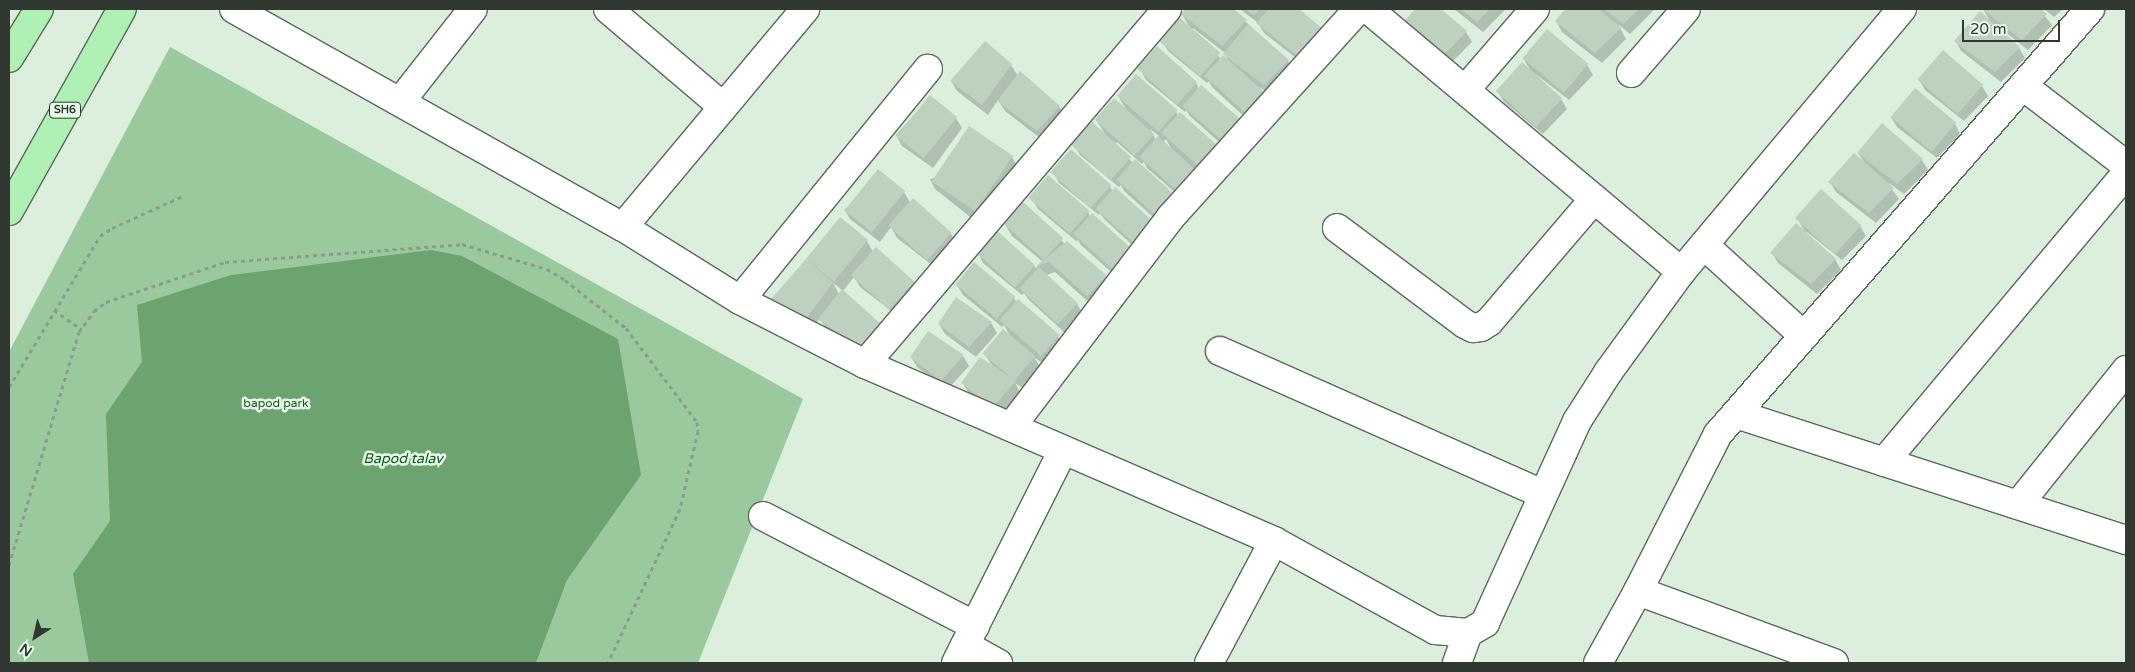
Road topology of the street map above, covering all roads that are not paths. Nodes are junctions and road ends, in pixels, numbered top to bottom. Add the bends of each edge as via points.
1 (40, 9) edge
2 (122, 9) edge
3 (234, 9) edge
4 (473, 9) edge
5 (608, 9) edge
6 (1167, 9) edge
7 (1358, 9) edge
8 (1368, 9) edge
9 (1535, 9) edge
10 (1686, 9) edge
11 (1902, 9) edge
12 (2090, 9) edge
13 (800, 10) edge
14 (9, 58) edge
15 (928, 69) dead end
16 (1631, 73) dead end
17 (2023, 86) junction
18 (1465, 90) junction
19 (400, 102) junction
20 (723, 107) junction
21 (2126, 165) edge
22 (2126, 174) edge
23 (1594, 199) junction
24 (9, 211) edge
25 (623, 227) junction
26 (1337, 228) dead end
27 (1704, 245) junction
28 (1681, 272) junction
29 (740, 300) junction
30 (1804, 336) junction
31 (1220, 351) dead end
32 (865, 364) junction
33 (2126, 370) edge
34 (1736, 414) junction
35 (1011, 428) junction
36 (1062, 450) junction
37 (1884, 462) junction
38 (1543, 494) junction
39 (2018, 505) junction
40 (763, 516) dead end
41 (1274, 540) junction
42 (2126, 540) edge
43 (1638, 591) junction
44 (1468, 633) junction
45 (965, 645) edge
46 (998, 663) edge
47 (1209, 663) edge
48 (1457, 663) edge
49 (1598, 663) edge
50 (1834, 663) edge

1 - 14 main road
2 - 24 main road, SH6
3 - 19 street
4 - 19 street
5 - 20 street
6 - 32 street
7 - 35 street via 1171,217
8 - 18 street
9 - 18 street
10 - 16 street
11 - 27 street
12 - 17 street
13 - 20 street
15 - 29 street
17 - 21 street
17 - 30 street
18 - 23 street
19 - 25 street
20 - 25 street
22 - 37 street
23 - 26 street via 1481,328 1465,324
23 - 28 street
25 - 29 street
27 - 28 street
27 - 30 street
28 - 38 street via 1577,421
29 - 32 street
30 - 34 street
31 - 38 street
32 - 35 street
33 - 39 street
34 - 37 street
34 - 43 street via 1718,434
35 - 36 street
36 - 41 street
36 - 45 street
37 - 39 street
38 - 44 street via 1485,623
39 - 42 street
40 - 45 street
41 - 44 street via 1435,630
41 - 47 street
43 - 49 street
43 - 50 street
44 - 48 street
45 - 46 street

